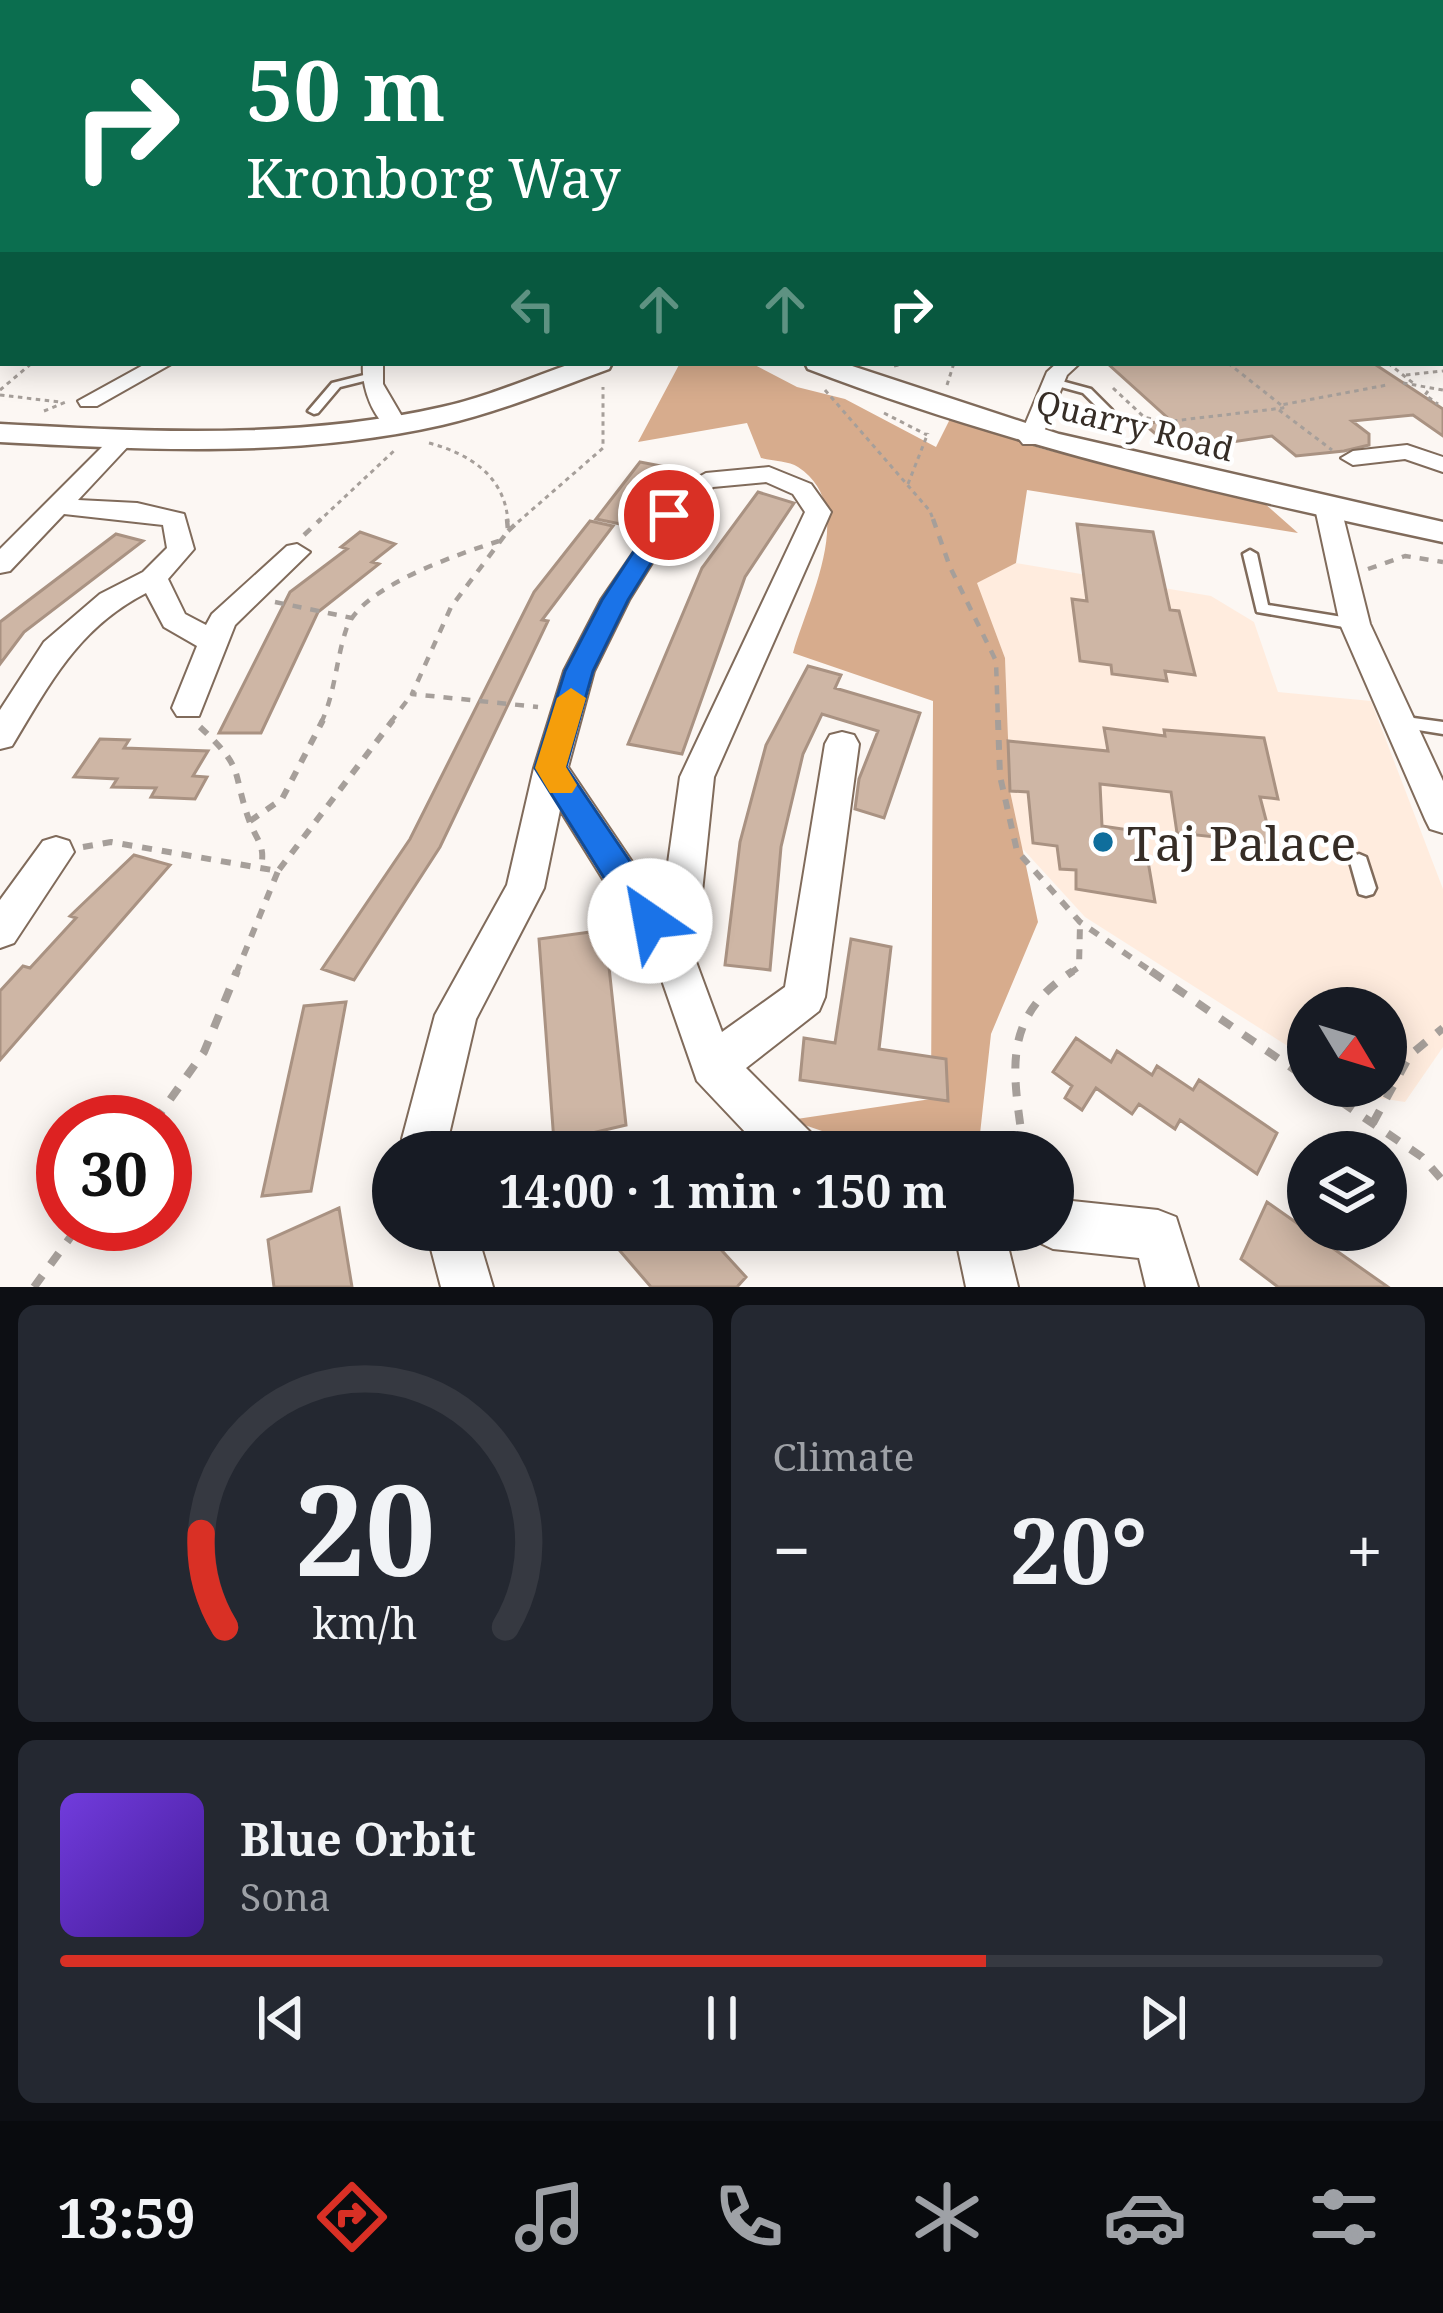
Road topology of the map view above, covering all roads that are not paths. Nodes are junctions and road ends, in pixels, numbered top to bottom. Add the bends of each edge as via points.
1 (157, 366) edge
2 (1067, 366) edge
3 (373, 369) edge
4 (607, 370) edge
5 (816, 370) edge
6 (1054, 382) junction
7 (86, 404) road end
8 (1106, 410) dead end
9 (314, 411) dead end
10 (390, 430) junction
11 (0, 433) edge
12 (1031, 439) junction
13 (122, 440) junction
14 (1353, 458) road end
15 (1443, 465) edge
16 (60, 506) junction
17 (1328, 508) junction
18 (1443, 532) edge
19 (298, 547) road end
20 (1250, 554) dead end
21 (0, 565) edge
22 (152, 578) junction
23 (1355, 624) junction
24 (214, 643) junction
25 (188, 708) road end
26 (1399, 722) junction
27 (1443, 728) edge
28 (0, 737) edge
29 (842, 744) dead end
30 (550, 768) junction
31 (1443, 819) edge
32 (56, 853) road end
33 (1359, 862) dead end
34 (1366, 888) dead end
35 (0, 931) edge
36 (676, 959) junction
37 (713, 1066) junction
38 (427, 1131) edge
39 (776, 1131) edge
40 (1074, 1226) edge
41 (457, 1251) edge
42 (984, 1251) edge
43 (467, 1287) edge
44 (992, 1287) edge
45 (1172, 1287) edge

1 - 7 street
2 - 6 street
3 - 9 lane via 336,385
3 - 10 street
4 - 10 street
5 - 12 street, Quarry Road
6 - 8 lane via 1087,391
6 - 12 street
10 - 13 street via 274,441
11 - 13 street
12 - 17 street, Quarry Road
13 - 16 street
14 - 15 street via 1407,452
16 - 21 street
16 - 22 street via 175,520 182,549
17 - 18 street, Quarry Road
17 - 23 street
19 - 24 street via 223,621
20 - 23 lane via 1262,609
22 - 24 street via 174,620
22 - 28 street via 110,600 56,649
23 - 26 street
24 - 25 street
26 - 27 lane
26 - 31 street
29 - 37 street via 804,998
30 - 36 street
30 - 36 street via 579,671 686,494 715,478 754,474 782,478 809,496 818,512 814,527 698,777
30 - 38 street via 525,888 456,1015
32 - 35 street
33 - 34 lane
36 - 37 street
37 - 39 street
40 - 45 street via 1158,1235
41 - 43 street
42 - 44 street

